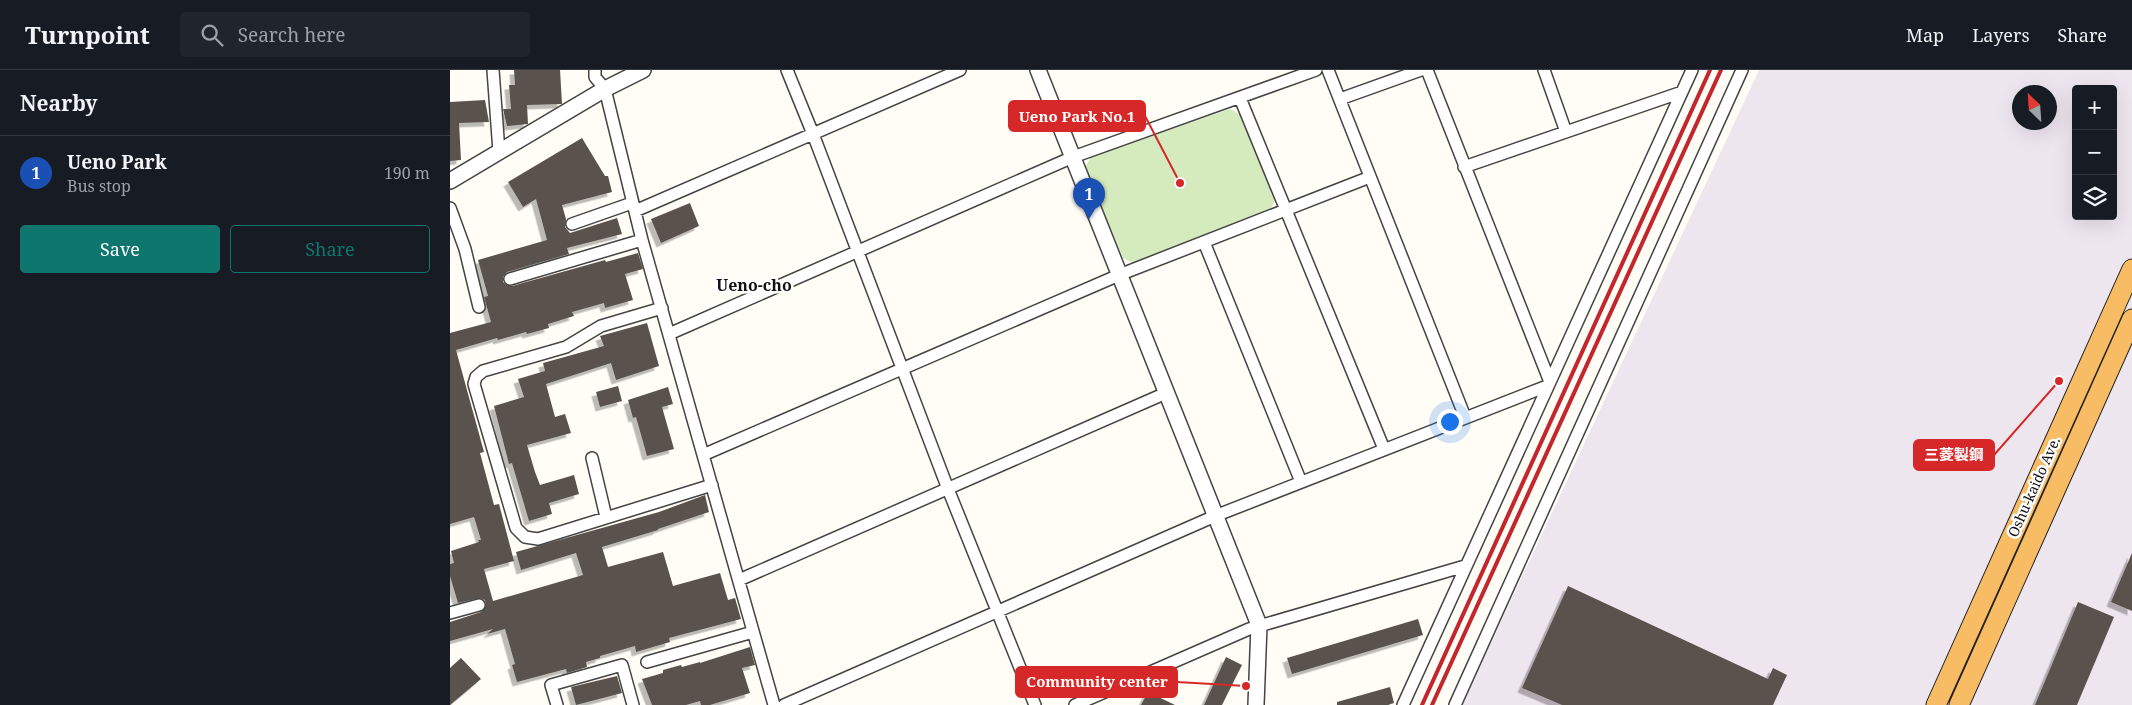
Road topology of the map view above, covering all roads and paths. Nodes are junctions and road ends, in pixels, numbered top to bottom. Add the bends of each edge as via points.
1 (494, 70) edge
2 (595, 70) edge
3 (643, 70) edge
4 (787, 70) edge
5 (960, 70) edge
6 (1038, 70) edge
7 (1316, 70) edge
8 (1328, 70) edge
9 (1421, 70) edge
10 (1427, 70) edge
11 (1544, 70) edge
12 (1692, 70) edge
13 (1742, 70) edge
14 (606, 89) junction
15 (1682, 92) junction
16 (1240, 98) junction
17 (1340, 99) junction
18 (1566, 132) junction
19 (813, 134) junction
20 (499, 152) junction
21 (1073, 157) junction
22 (1464, 167) junction
23 (1370, 176) junction
24 (450, 181) edge
25 (634, 207) junction
26 (450, 208) edge
27 (1286, 210) junction
28 (572, 224) dead end
29 (642, 240) junction
30 (1204, 242) junction
31 (858, 251) junction
32 (2131, 273) edge
33 (1120, 275) junction
34 (510, 278) dead end
35 (479, 306) dead end
36 (662, 308) junction
37 (2132, 320) edge
38 (669, 334) junction
39 (903, 368) junction
40 (1550, 382) junction
41 (1166, 393) junction
42 (1465, 417) junction
43 (1384, 449) junction
44 (703, 455) junction
45 (592, 458) dead end
46 (1301, 482) junction
47 (712, 485) junction
48 (948, 489) junction
49 (1215, 516) junction
50 (606, 517) junction
51 (1465, 566) junction
52 (739, 580) junction
53 (479, 605) dead end
54 (999, 612) junction
55 (450, 613) edge
56 (1259, 625) junction
57 (753, 632) junction
58 (647, 662) dead end
59 (557, 705) edge
60 (632, 705) edge
61 (774, 705) edge
62 (784, 705) edge
63 (1035, 705) edge
64 (1075, 705) edge
65 (1256, 705) edge
66 (1403, 705) edge
67 (1455, 705) edge
68 (1936, 705) edge
69 (1959, 705) edge

1 - 20 street
2 - 14 street via 595,77
3 - 14 street
4 - 19 street
5 - 19 street
6 - 21 street
7 - 16 street
8 - 17 street
9 - 17 street
10 - 22 street
11 - 18 street
12 - 15 street
13 - 67 street
14 - 20 street
14 - 25 street
15 - 18 street
15 - 40 street
16 - 21 street
16 - 27 street
17 - 23 street
18 - 22 street
19 - 25 street
19 - 31 street
20 - 24 street
21 - 31 street
21 - 33 street
22 - 40 street
23 - 27 street
23 - 42 street
25 - 28 street
25 - 29 street
26 - 35 street via 465,249
27 - 30 street
27 - 43 street
29 - 34 street
29 - 36 street
30 - 33 street
30 - 46 street
31 - 38 street
31 - 39 street
32 - 68 highway, Oshu-kaido Ave.
33 - 39 street
33 - 41 street
36 - 38 street
36 - 50 street via 601,326 566,347 483,371 474,384 516,528 525,537 538,539
37 - 69 highway, Oshu-kaido Ave.
38 - 44 street
39 - 44 street
39 - 48 street
40 - 42 street via 1547,386
40 - 51 street
41 - 48 street
41 - 49 street
42 - 43 street
43 - 46 street
44 - 47 street
45 - 50 street
46 - 49 street
47 - 50 street
47 - 52 street
48 - 52 street
48 - 54 street
49 - 54 street
49 - 56 street
51 - 56 street
51 - 66 street
52 - 57 street
53 - 55 street
54 - 62 street
54 - 63 street
56 - 64 street
56 - 65 street
57 - 58 street
57 - 61 street
59 - 60 street via 551,685 622,665

